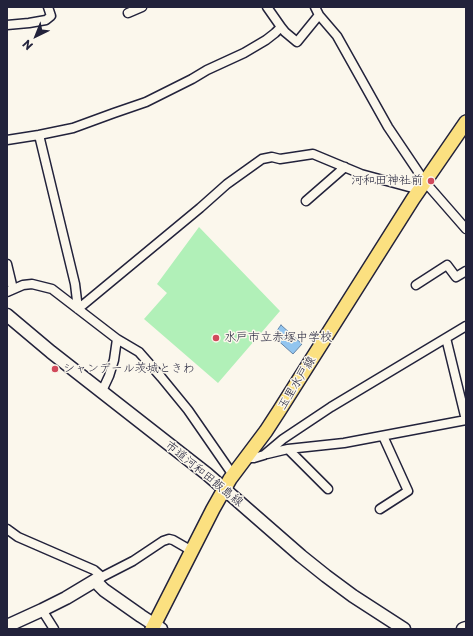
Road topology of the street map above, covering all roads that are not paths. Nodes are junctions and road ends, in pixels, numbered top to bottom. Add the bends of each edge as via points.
1 (48, 7) edge
2 (142, 7) edge
3 (267, 7) edge
4 (314, 7) edge
5 (128, 13) dead end
6 (319, 15) junction
7 (7, 25) edge
8 (281, 27) junction
9 (466, 122) edge
10 (39, 135) junction
11 (7, 140) edge
12 (345, 167) junction
13 (422, 186) junction
14 (306, 200) dead end
15 (466, 229) edge
16 (7, 264) edge
17 (466, 271) edge
18 (416, 285) dead end
19 (10, 291) edge
20 (78, 309) junction
21 (7, 314) edge
22 (466, 326) edge
23 (446, 338) junction
24 (117, 339) junction
25 (102, 391) junction
26 (466, 420) edge
27 (383, 436) junction
28 (288, 449) junction
29 (264, 455) junction
30 (245, 458) junction
31 (233, 475) junction
32 (224, 489) junction
33 (328, 489) dead end
34 (380, 509) dead end
35 (7, 529) edge
36 (192, 551) junction
37 (99, 578) junction
38 (42, 610) junction
39 (7, 626) edge
40 (156, 628) edge
41 (54, 629) edge
42 (404, 629) edge

1 - 7 street via 51,16 46,20
2 - 5 street
3 - 8 street
4 - 6 street
6 - 8 street via 297,42
6 - 13 street via 337,36
8 - 10 street via 266,40 244,53 146,102 73,128
9 - 13 main road, 玉里水戸線
10 - 11 street
10 - 20 street via 75,284
12 - 13 street via 362,174
12 - 14 street
12 - 20 street via 313,154 262,159 227,184
13 - 15 street
13 - 30 main road, 玉里水戸線 via 280,411
16 - 19 street
17 - 18 street via 456,277 447,265
19 - 20 street via 32,284 52,289
20 - 24 street
21 - 25 street, 市道河和田飯島線
22 - 23 street
23 - 26 street
23 - 29 street via 331,407
24 - 25 street via 114,360
24 - 31 street via 139,352 161,377 188,410
25 - 32 street, 市道河和田飯島線
26 - 27 street
27 - 28 street
27 - 34 street via 408,492
28 - 29 street
28 - 33 street
29 - 30 street
30 - 31 main road, 玉里水戸線
31 - 32 main road, 玉里水戸線
32 - 36 main road, 玉里水戸線
32 - 42 street, 市道河和田飯島線 via 326,576
35 - 37 street via 18,537 94,570
36 - 37 street via 169,539
36 - 40 main road, 玉里水戸線
37 - 38 street
37 - 40 street via 99,585 104,590
38 - 39 street
38 - 41 street

